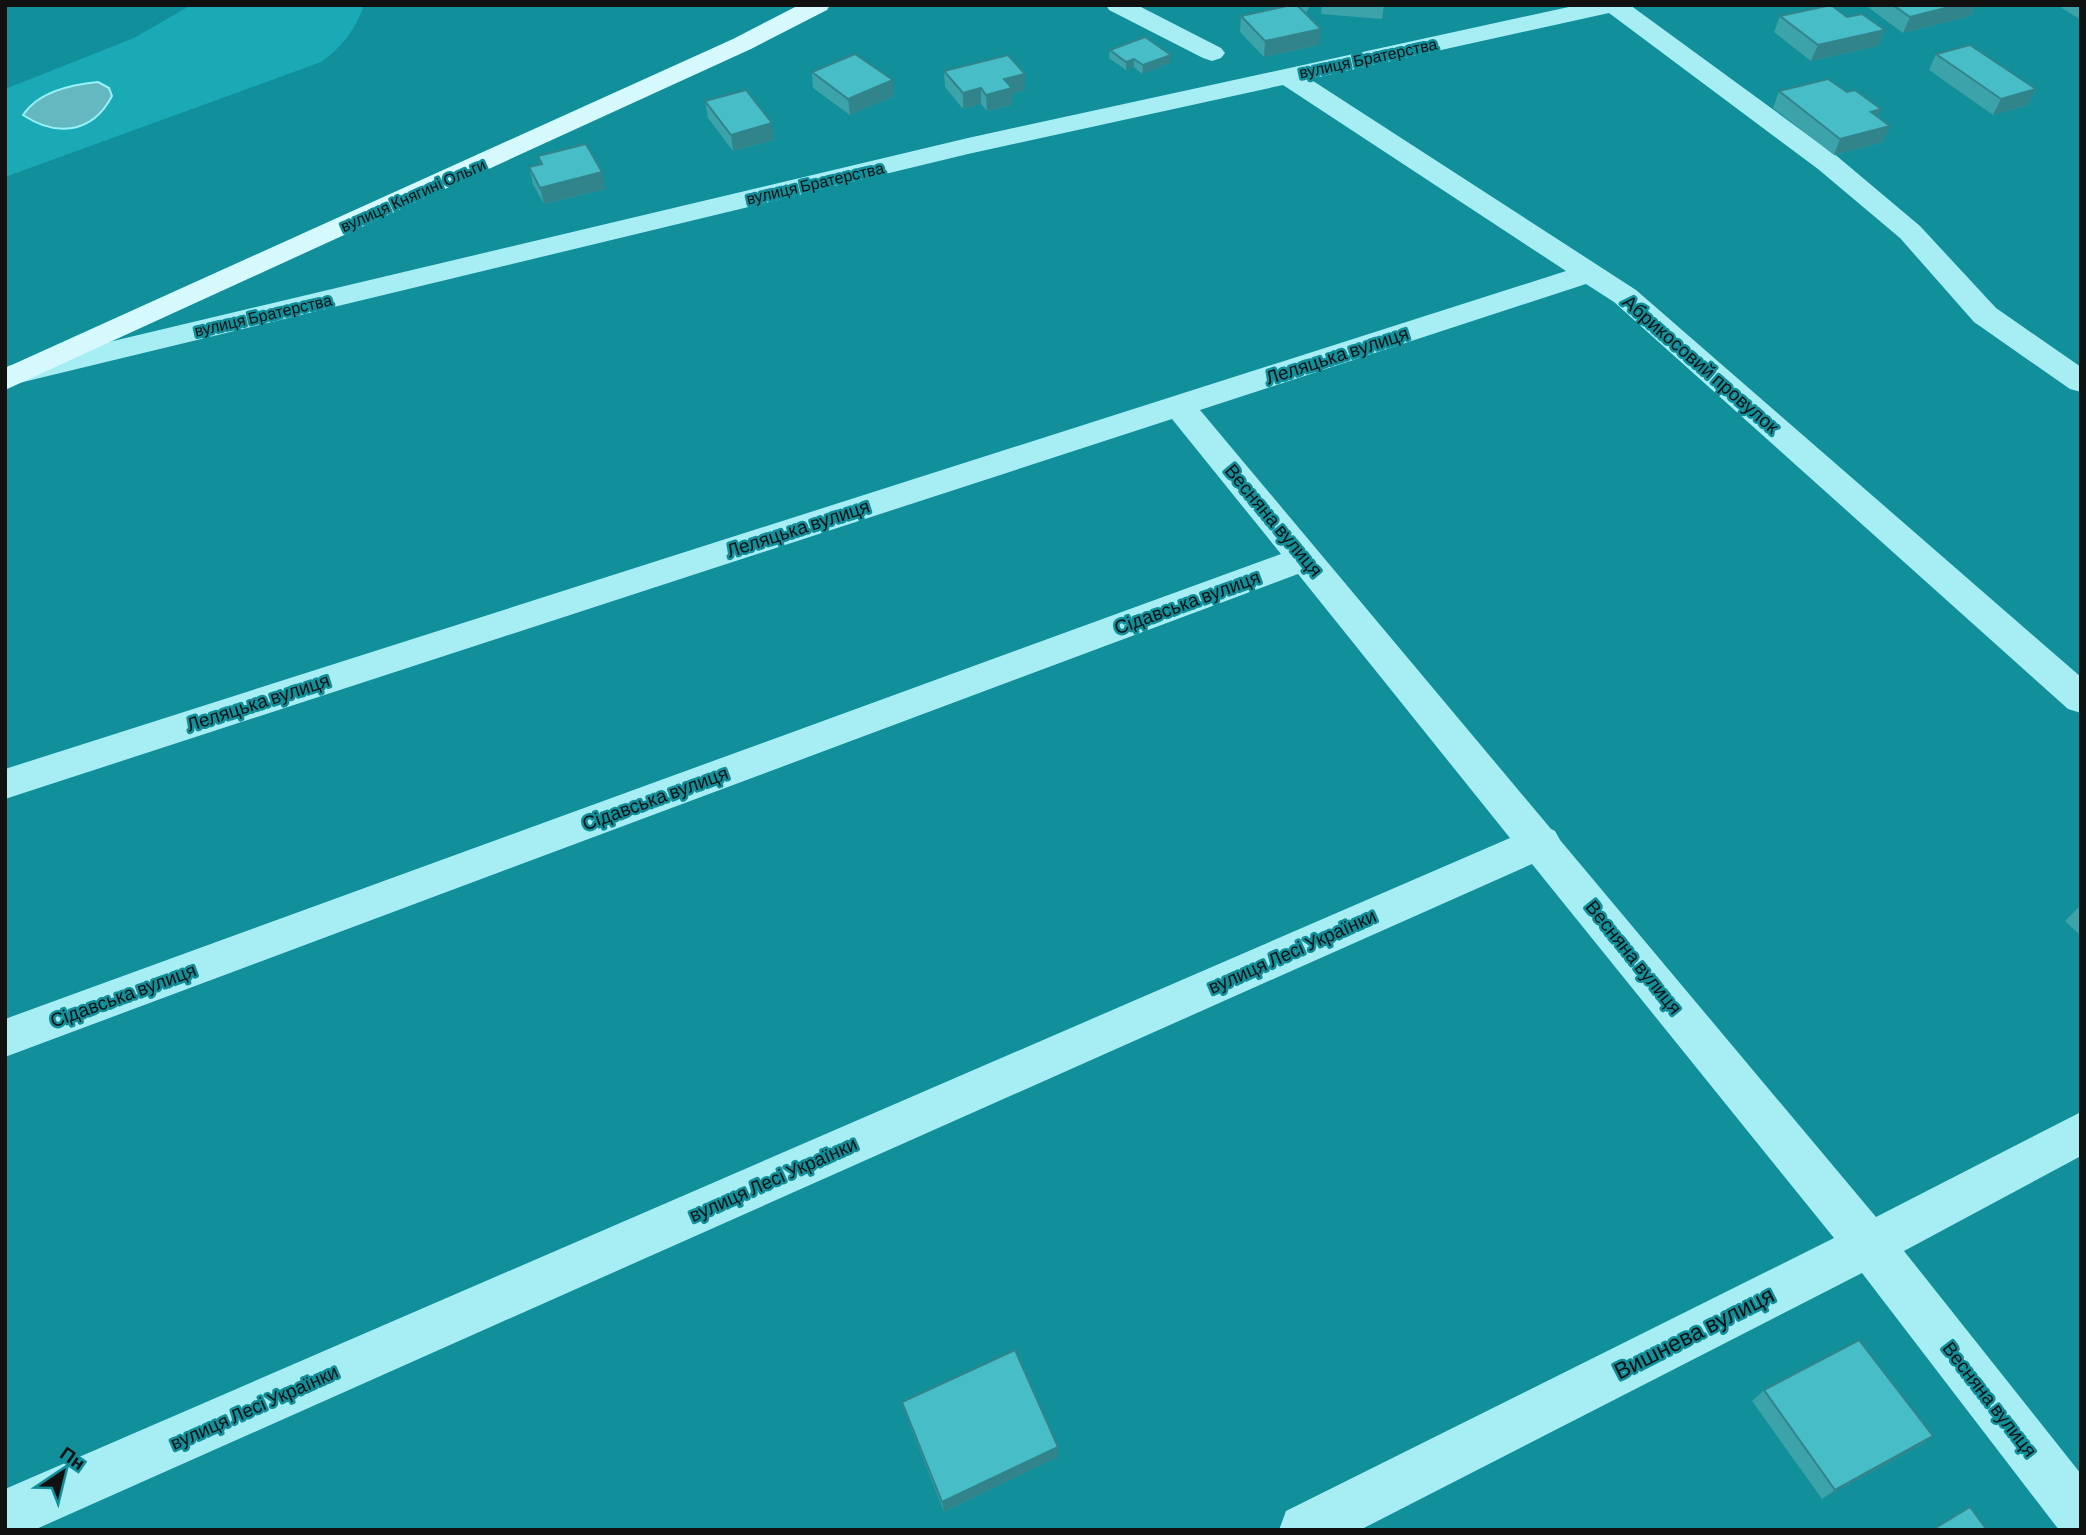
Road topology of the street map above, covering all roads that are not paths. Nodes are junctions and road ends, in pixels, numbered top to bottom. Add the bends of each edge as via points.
1 (818, 5) edge
2 (1118, 5) edge
3 (1614, 5) edge
4 (1212, 53) dead end
5 (1286, 75) junction
6 (1590, 273) junction
7 (12, 377) edge
8 (2081, 382) edge
9 (1179, 406) junction
10 (1305, 558) junction
11 (2081, 699) edge
12 (5, 784) edge
13 (1541, 842) junction
14 (5, 1038) edge
15 (2081, 1133) edge
16 (1869, 1245) junction
17 (5, 1516) edge
18 (2081, 1516) edge
19 (1305, 1530) edge

1 - 7 street, вулиця Княгині Ольги via 742,44
2 - 4 street
3 - 5 street, вулиця Братерства
3 - 8 street via 1828,163 1910,232 1985,314
5 - 6 street, Абрикосовий провулок
5 - 7 street, вулиця Братерства
6 - 9 street, Леляцька вулиця
6 - 11 street, Абрикосовий провулок via 1625,296
9 - 10 street, Весняна вулиця
9 - 12 street, Леляцька вулиця
10 - 13 street, Весняна вулиця
10 - 14 street, Сідавська вулиця
13 - 16 street, Весняна вулиця
13 - 17 street, вулиця Лесі Українки
15 - 16 street, Вишнева вулиця
16 - 18 street, Весняна вулиця
16 - 19 street, Вишнева вулиця

